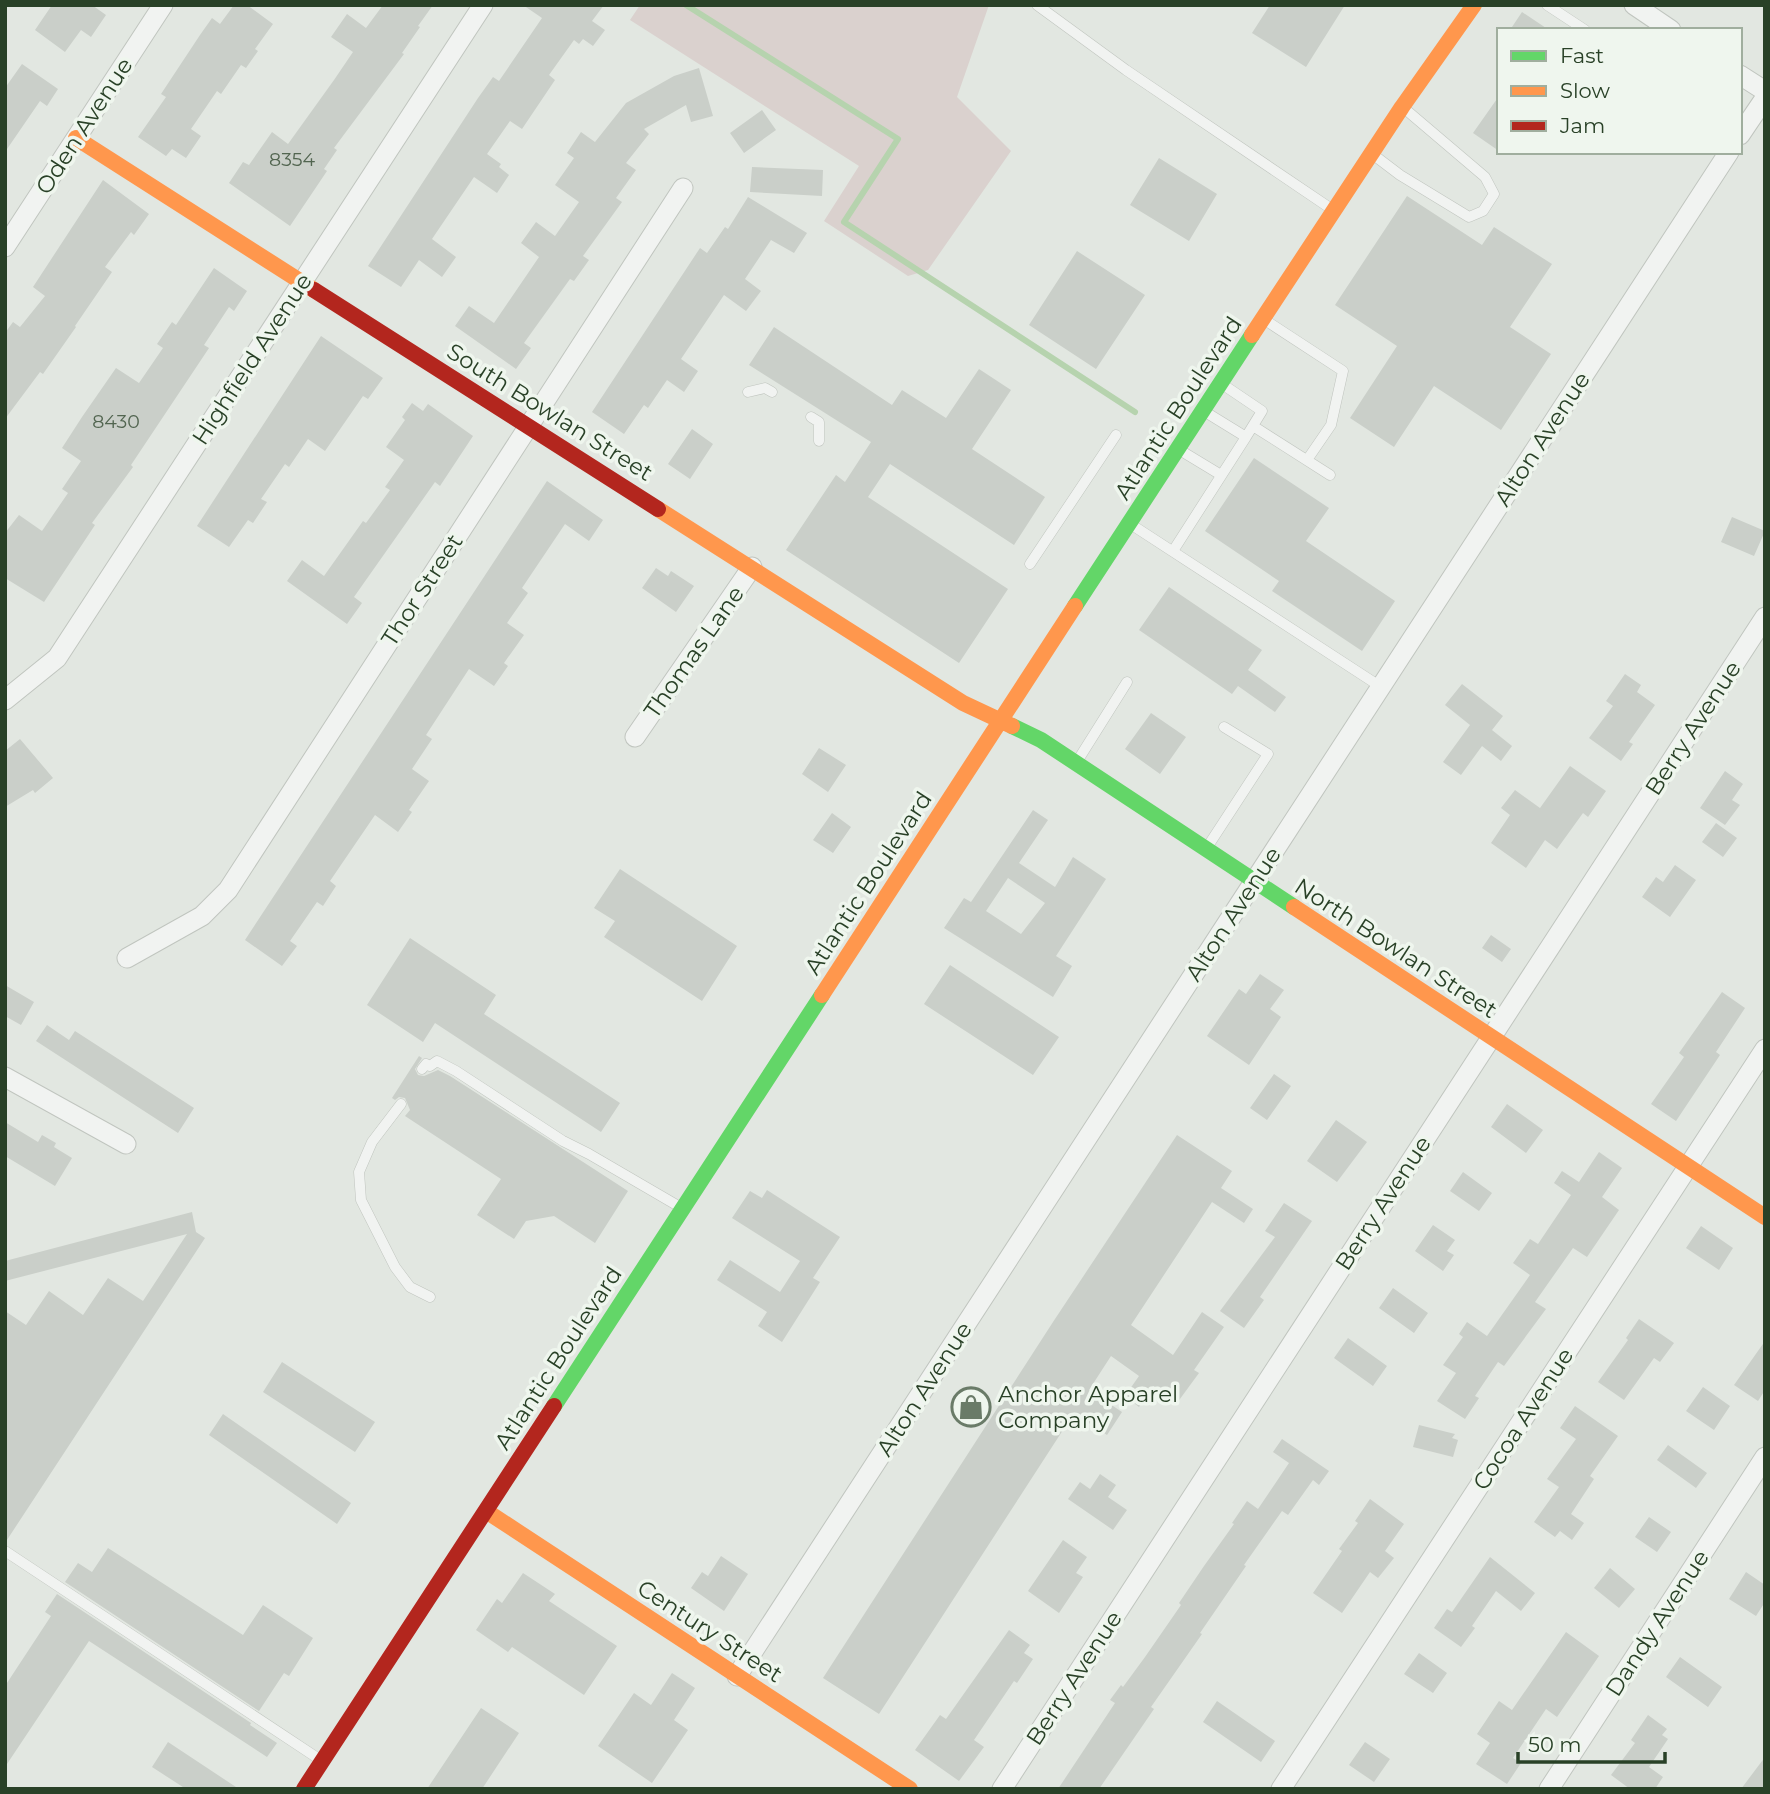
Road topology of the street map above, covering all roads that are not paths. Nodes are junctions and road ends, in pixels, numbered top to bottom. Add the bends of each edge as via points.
1 (163, 5) edge
2 (483, 5) edge
3 (1037, 5) edge
4 (1474, 5) edge
5 (1547, 5) edge
6 (1634, 5) edge
7 (1661, 27) edge
8 (1582, 28) edge
9 (1742, 76) edge
10 (1765, 91) edge
11 (1765, 97) edge
12 (1402, 107) junction
13 (1742, 132) edge
14 (76, 138) junction
15 (1372, 153) junction
16 (1728, 154) edge
17 (683, 188) dead end
18 (1334, 210) junction
19 (5, 247) edge
20 (303, 281) junction
21 (1263, 319) junction
22 (1221, 384) junction
23 (748, 392) dead end
24 (772, 392) dead end
25 (1204, 411) junction
26 (811, 417) dead end
27 (528, 425) junction
28 (1253, 426) junction
29 (1116, 435) dead end
30 (1246, 437) junction
31 (819, 442) dead end
32 (1179, 449) junction
33 (1307, 460) junction
34 (1221, 475) junction
35 (1330, 475) dead end
36 (1130, 523) junction
37 (1173, 551) junction
38 (1030, 564) dead end
39 (752, 567) junction
40 (1765, 617) edge
41 (1127, 682) dead end
42 (1381, 687) junction
43 (5, 700) edge
44 (1000, 721) junction
45 (1224, 727) dead end
46 (635, 737) dead end
47 (1076, 763) junction
48 (1205, 850) junction
49 (1254, 882) junction
50 (127, 958) dead end
51 (1491, 1037) junction
52 (1765, 1049) edge
53 (422, 1069) dead end
54 (5, 1077) edge
55 (401, 1104) dead end
56 (126, 1144) dead end
57 (1688, 1167) junction
58 (683, 1209) junction
59 (1765, 1217) edge
60 (430, 1297) dead end
61 (1765, 1457) edge
62 (486, 1511) junction
63 (5, 1551) edge
64 (737, 1676) junction
65 (322, 1761) junction
66 (304, 1789) edge
67 (911, 1789) edge
68 (1002, 1789) edge
69 (1280, 1789) edge
70 (1549, 1789) edge

1 - 14 street, Oden Avenue
2 - 20 street, Highfield Avenue
3 - 18 lane
4 - 12 street, Atlantic Boulevard
5 - 8 lane
6 - 7 street
9 - 10 street
11 - 13 street
12 - 15 street, Atlantic Boulevard
12 - 15 lane via 1485,177 1494,194 1483,211 1469,217
14 - 19 street, Oden Avenue
14 - 20 street, South Bowlan Street
15 - 18 street, Atlantic Boulevard
16 - 42 street, Alton Avenue
17 - 27 street, Thor Street
18 - 21 street, Atlantic Boulevard
20 - 27 street, South Bowlan Street
20 - 43 street, Highfield Avenue via 57,658
21 - 22 street, Atlantic Boulevard
21 - 33 lane via 1343,371 1331,425
22 - 25 street, Atlantic Boulevard
22 - 28 lane via 1262,411
23 - 24 lane via 765,388
25 - 30 lane
25 - 32 street, Atlantic Boulevard
26 - 31 lane via 819,422
27 - 39 street, South Bowlan Street
27 - 50 street, Thor Street via 228,890 202,916
28 - 30 lane
28 - 33 lane
29 - 38 lane
30 - 34 lane
32 - 34 lane
32 - 36 street, Atlantic Boulevard
33 - 35 lane
34 - 37 lane
36 - 37 lane
36 - 44 street, Atlantic Boulevard
37 - 42 lane
39 - 44 street, South Bowlan Street via 962,703
39 - 46 street, Thomas Lane
40 - 51 street, Berry Avenue
41 - 47 lane
42 - 49 street, Alton Avenue
44 - 47 street, North Bowlan Street
44 - 58 street, Atlantic Boulevard
45 - 48 lane via 1268,754
47 - 48 street, North Bowlan Street
48 - 49 street, North Bowlan Street
49 - 51 street, North Bowlan Street
49 - 64 street, Alton Avenue
51 - 57 street, North Bowlan Street
51 - 68 street, Berry Avenue
52 - 57 street, Cocoa Avenue
53 - 58 lane via 437,1061 456,1071 563,1141
54 - 56 street
55 - 60 lane via 372,1142 359,1172 361,1200 395,1267 410,1287
57 - 59 street, North Bowlan Street
57 - 69 street, Cocoa Avenue
58 - 62 street, Atlantic Boulevard
61 - 70 street, Dandy Avenue
62 - 64 street, Century Street
62 - 65 street, Atlantic Boulevard
63 - 65 lane
64 - 67 street, Century Street
65 - 66 street, Atlantic Boulevard

